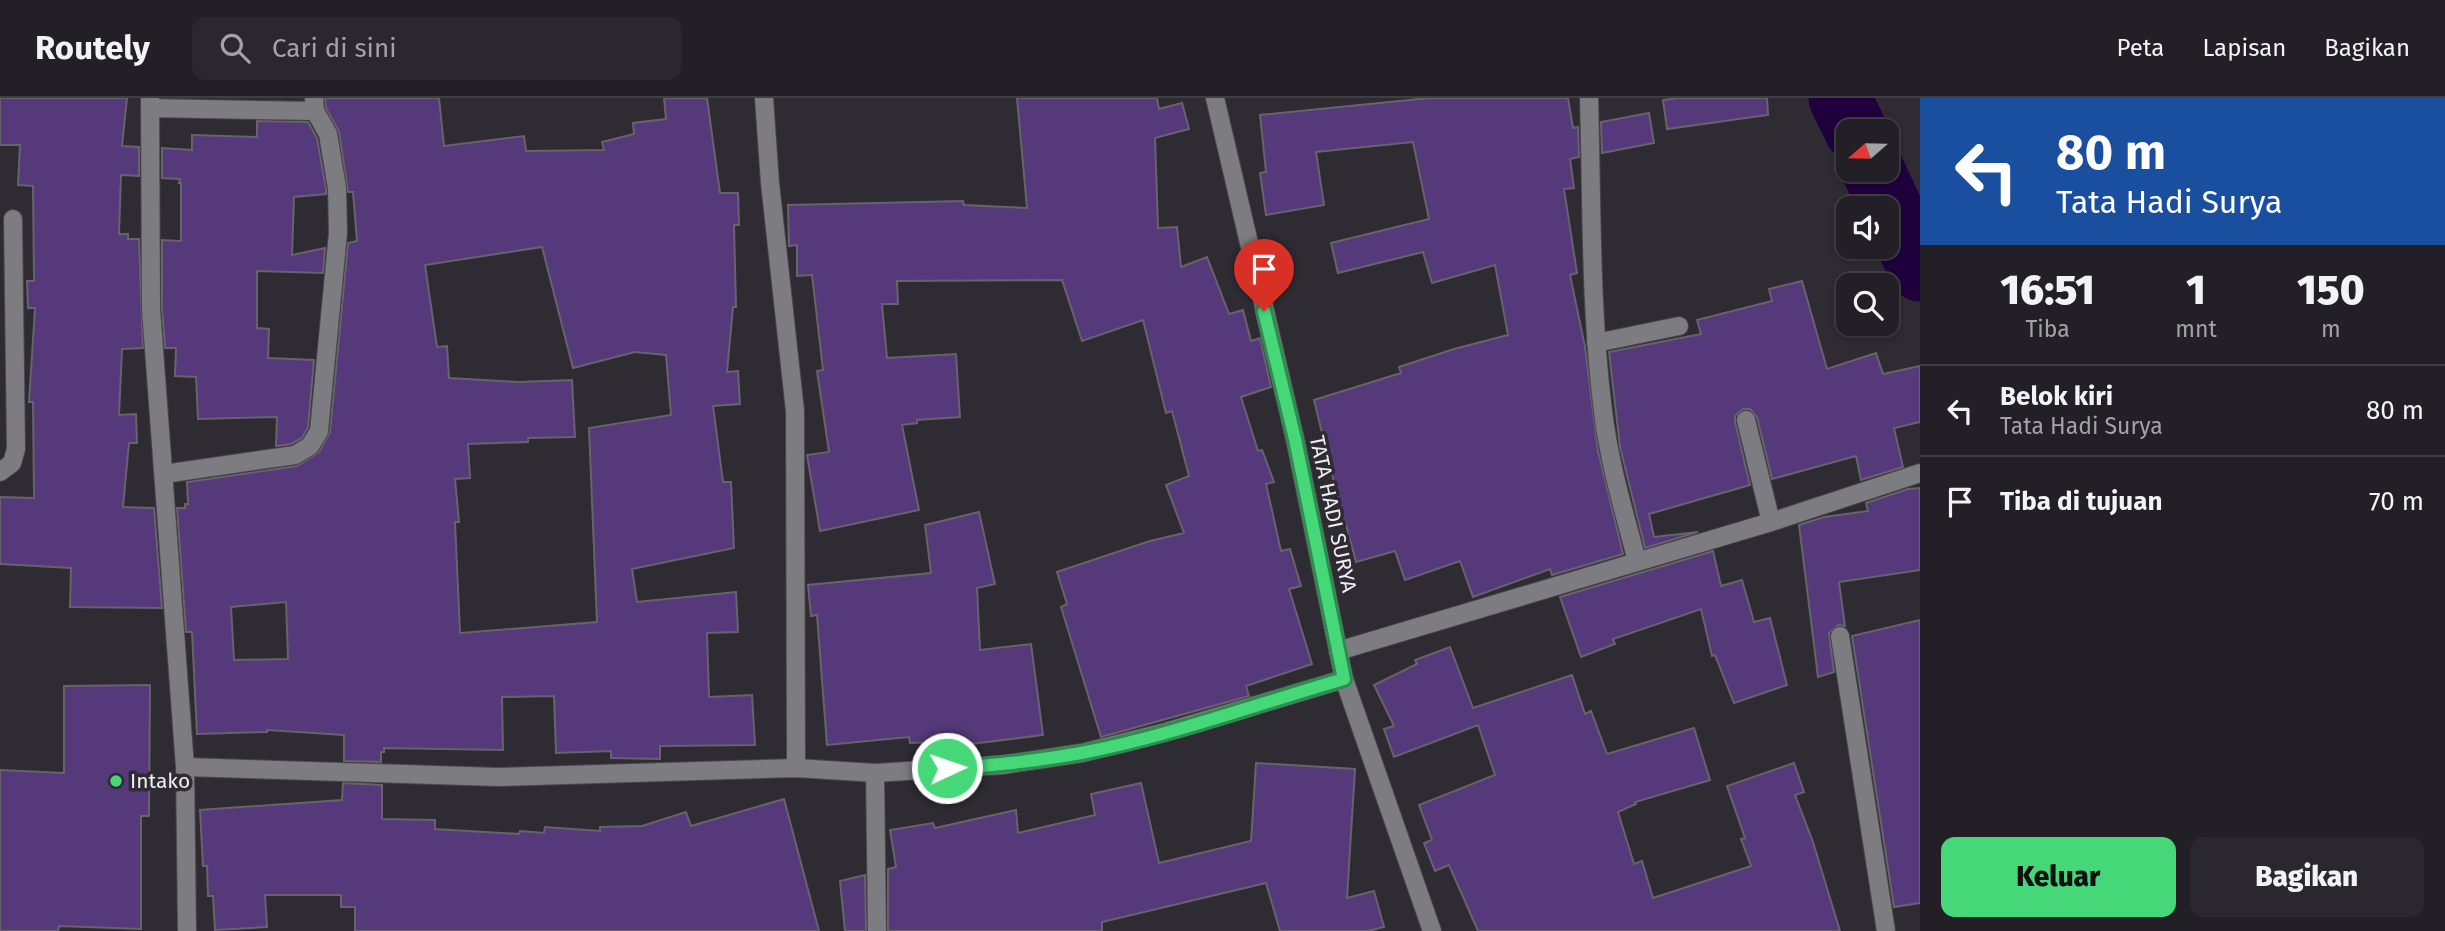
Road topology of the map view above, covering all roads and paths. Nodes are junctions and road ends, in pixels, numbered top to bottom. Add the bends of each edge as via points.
1 (764, 98) edge
2 (1215, 98) edge
3 (1590, 98) edge
4 (150, 103) edge
5 (314, 105) edge
6 (13, 219) dead end
7 (1679, 326) dead end
8 (1596, 343) junction
9 (1746, 420) dead end
10 (0, 472) edge
11 (1920, 473) edge
12 (164, 474) junction
13 (1771, 522) junction
14 (1637, 561) junction
15 (1840, 636) dead end
16 (1338, 651) junction
17 (1344, 679) junction
18 (185, 767) junction
19 (796, 768) junction
20 (875, 773) junction
21 (187, 931) edge
22 (877, 931) edge
23 (1432, 931) edge
24 (1886, 931) edge

1 - 19 street via 795,411
2 - 16 street, TATA HADI SURYA via 1295,439
3 - 8 street
4 - 5 street
4 - 12 street via 151,309
5 - 12 street via 328,134 337,188 338,233 319,431 310,446 295,455
6 - 10 street via 16,449 12,463
7 - 8 street
8 - 14 street via 1603,414
9 - 13 street
11 - 13 street
12 - 18 street
13 - 14 street
14 - 16 street
15 - 24 street
16 - 17 street, TATA HADI SURYA
17 - 20 street via 1082,753 1002,765
17 - 23 street, TATA HADI SURYA
18 - 19 street via 498,777
18 - 21 street
19 - 20 street
20 - 22 street

